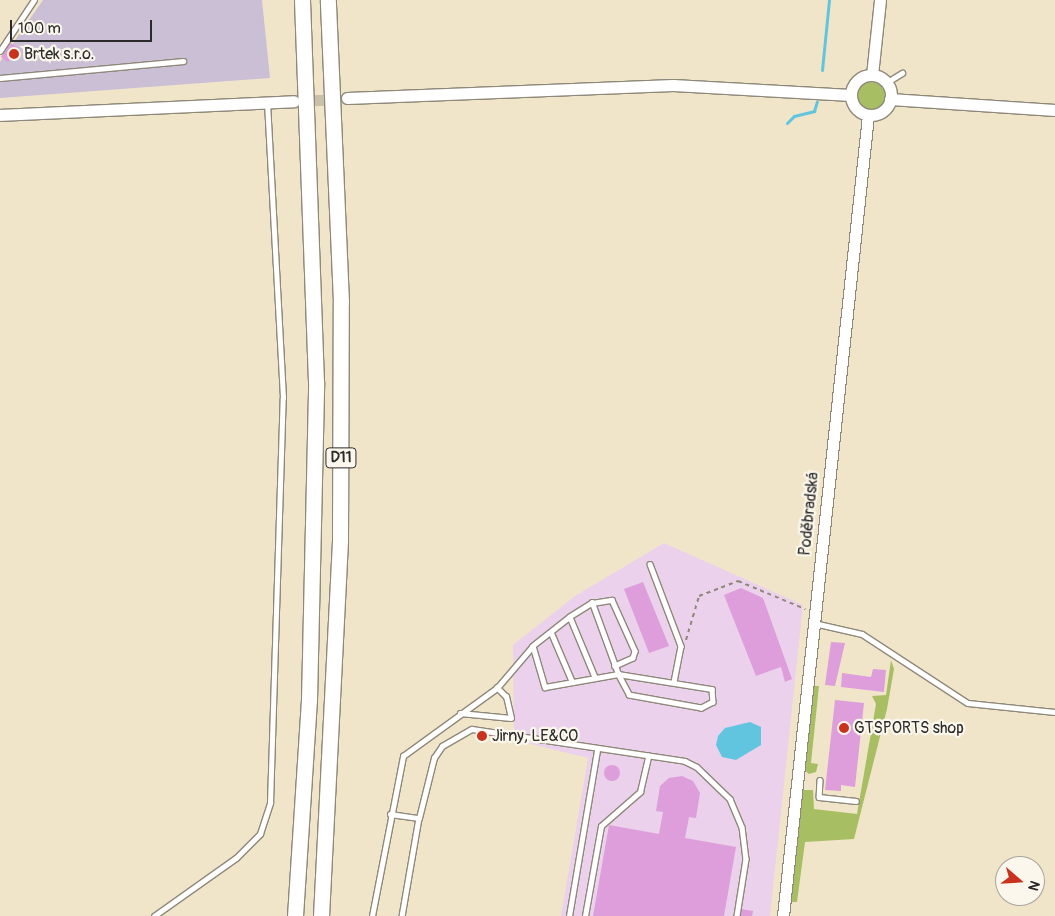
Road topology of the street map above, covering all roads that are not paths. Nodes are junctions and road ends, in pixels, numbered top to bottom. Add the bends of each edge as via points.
1 (34, 0) edge
2 (302, 0) edge
3 (328, 0) edge
4 (880, 0) edge
5 (0, 51) edge
6 (183, 61) dead end
7 (902, 73) dead end
8 (872, 75) junction
9 (0, 78) edge
10 (886, 82) junction
11 (851, 95) junction
12 (347, 98) tunnel mouth
13 (890, 99) junction
14 (294, 101) tunnel mouth
15 (266, 102) junction
16 (1055, 110) edge
17 (0, 115) edge
18 (868, 115) junction
19 (650, 564) dead end
20 (592, 603) junction
21 (570, 617) junction
22 (814, 623) junction
23 (551, 632) junction
24 (533, 646) junction
25 (615, 666) junction
26 (618, 674) junction
27 (595, 677) junction
28 (572, 681) junction
29 (674, 682) junction
30 (497, 688) junction
31 (1055, 712) edge
32 (460, 714) junction
33 (597, 751) junction
34 (648, 756) junction
35 (820, 780) dead end
36 (856, 801) dead end
37 (390, 814) junction
38 (419, 818) junction
39 (154, 916) edge
40 (295, 916) edge
41 (321, 916) edge
42 (372, 916) edge
43 (402, 916) edge
44 (569, 916) edge
45 (585, 916) edge
46 (737, 916) edge
47 (783, 916) edge

1 - 5 lane
2 - 40 highway, D11 via 316,382 309,700
3 - 41 highway, D11 via 341,302 340,539
4 - 8 main road
6 - 9 lane
7 - 10 lane
8 - 10 main road
8 - 11 main road via 857,81
10 - 13 main road
11 - 12 main road via 673,85
11 - 18 main road via 858,110
13 - 16 main road
13 - 18 main road via 885,110
14 - 15 main road
15 - 17 main road
15 - 39 lane via 283,398 270,803 254,840
18 - 22 main road, Poděbradská
19 - 29 lane via 681,646
20 - 21 lane
20 - 25 lane
20 - 25 lane via 612,600 634,651 633,658
21 - 23 lane
21 - 27 lane
22 - 31 lane via 862,634 968,703
22 - 47 main road, Poděbradská
23 - 24 lane
23 - 28 lane
24 - 28 lane via 546,687
24 - 30 lane
25 - 26 lane
26 - 27 lane
26 - 29 lane
26 - 29 lane via 629,696 701,708 713,702 712,689
27 - 28 lane
30 - 32 lane
30 - 32 lane via 506,696 511,718
32 - 37 lane via 403,756
33 - 34 lane
33 - 38 lane via 472,729 462,732 434,758
33 - 44 lane
34 - 45 lane via 640,792 601,826
34 - 46 lane via 698,767 730,799 742,827 746,859
35 - 36 lane via 819,797
37 - 38 lane
37 - 42 lane
38 - 43 lane

